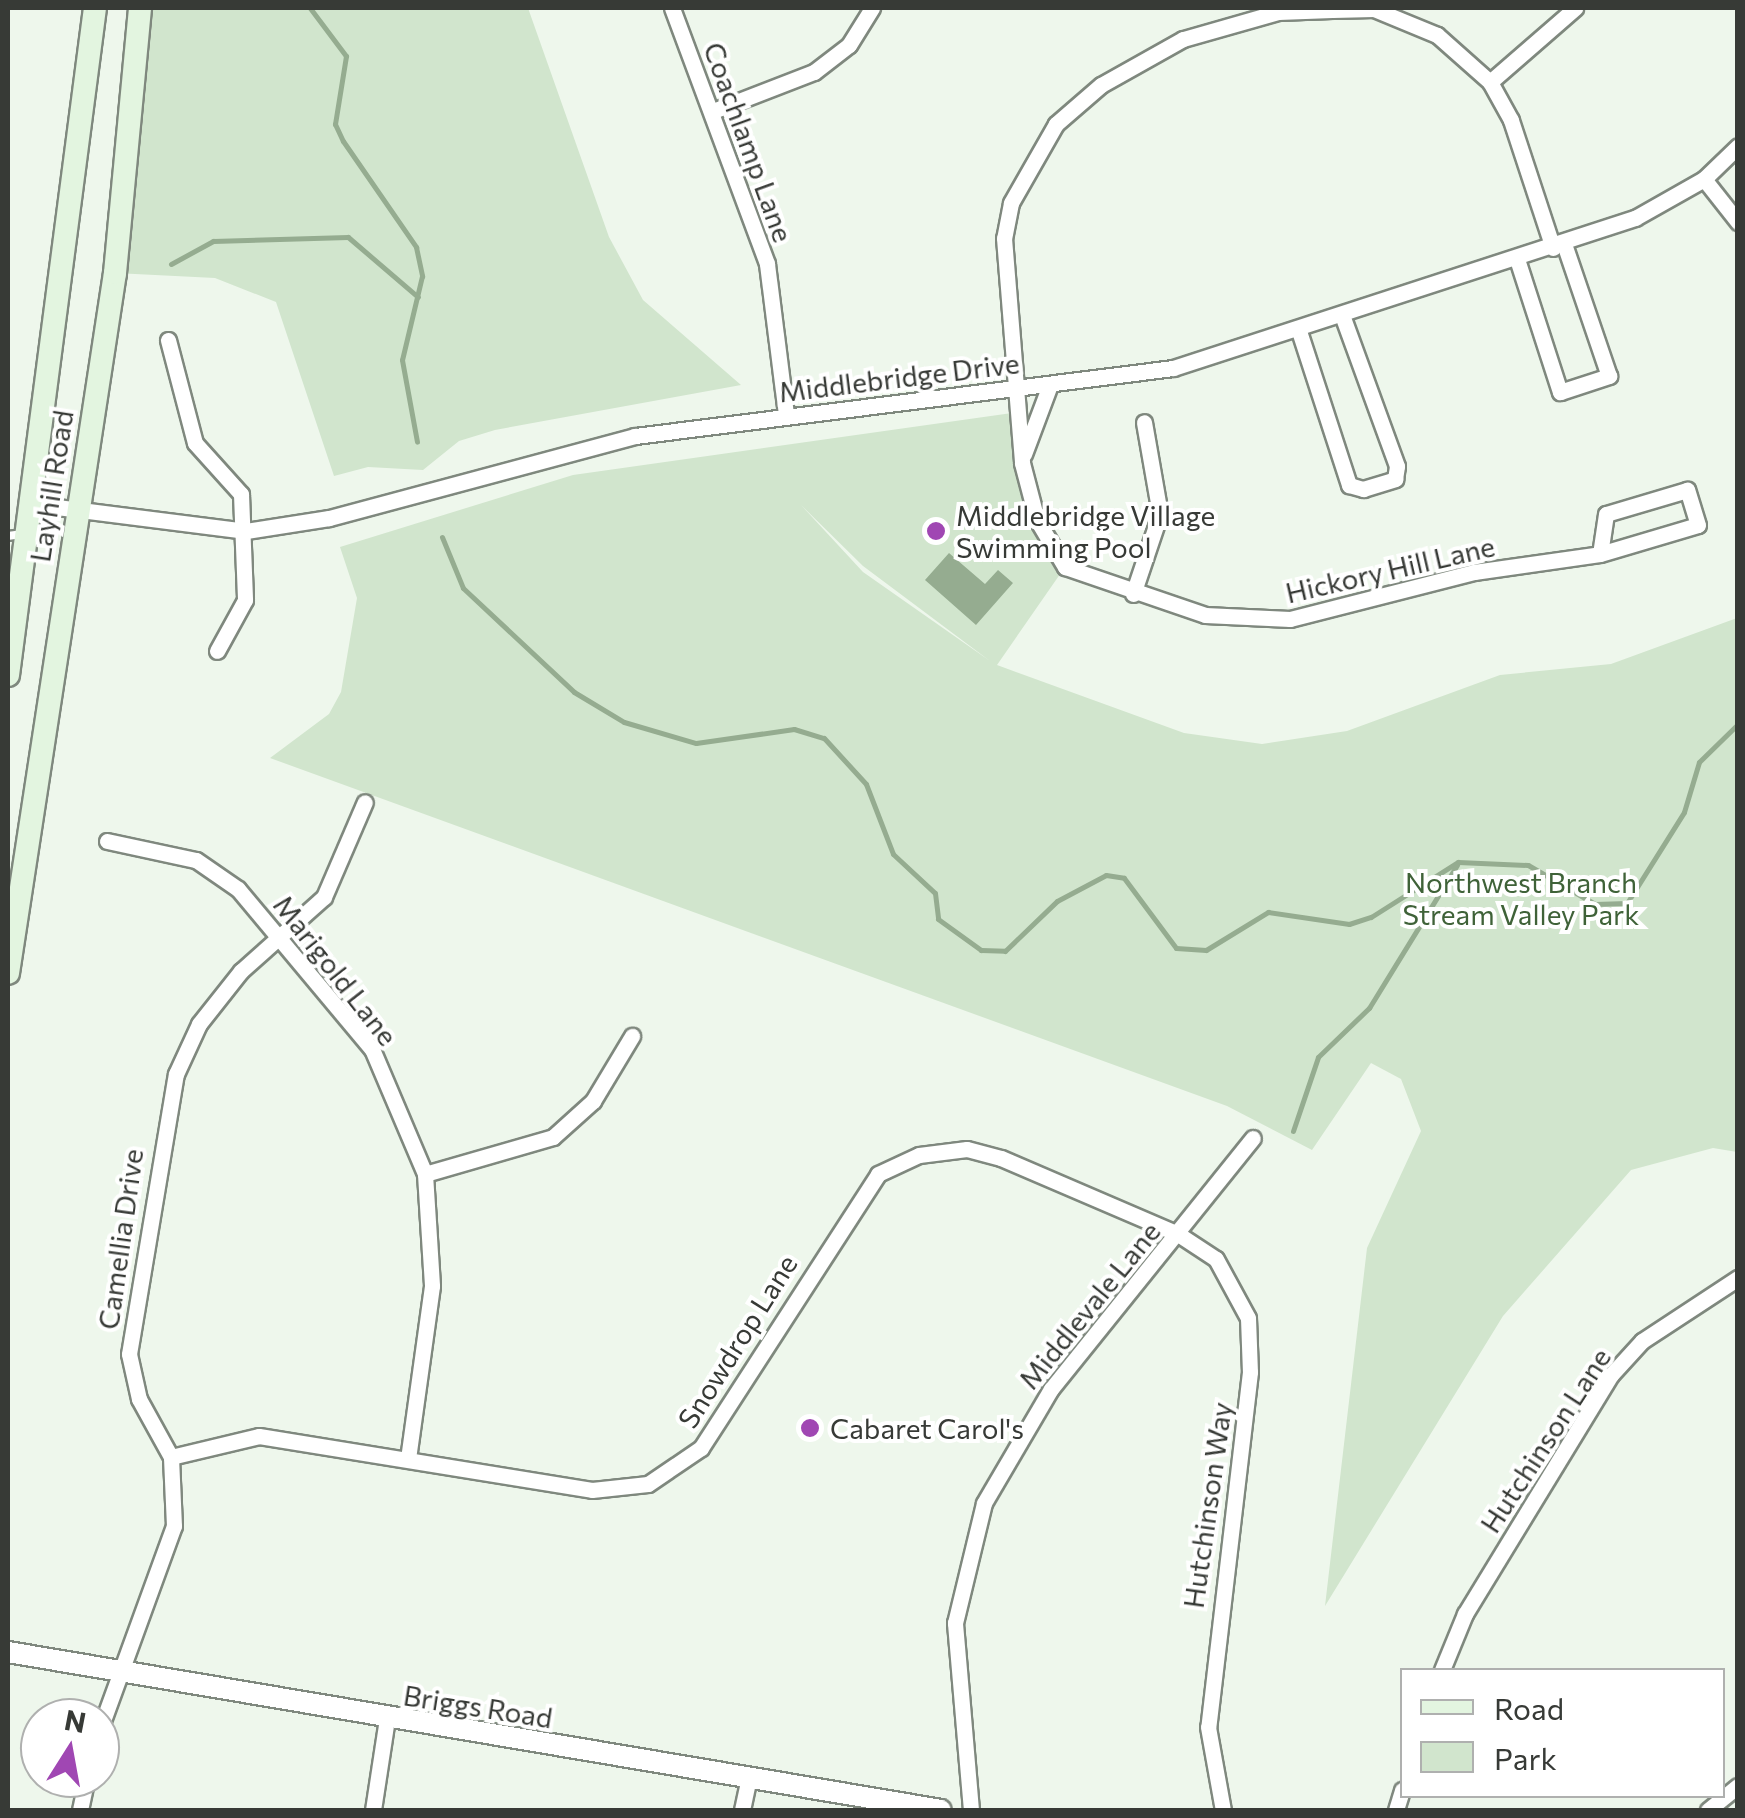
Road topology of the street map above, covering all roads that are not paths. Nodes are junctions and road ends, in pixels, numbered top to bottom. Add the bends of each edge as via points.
1 (95, 8) edge
2 (140, 8) edge
3 (672, 8) edge
4 (872, 8) edge
5 (1374, 8) edge
6 (1575, 8) edge
7 (1490, 82) junction
8 (713, 111) junction
9 (1738, 146) edge
10 (1704, 179) junction
11 (1738, 222) edge
12 (1559, 246) junction
13 (1517, 260) junction
14 (1344, 320) junction
15 (1300, 334) junction
16 (168, 340) dead end
17 (1050, 385) junction
18 (1016, 390) junction
19 (786, 415) junction
20 (1144, 422) dead end
21 (1022, 463) junction
22 (32, 504) junction
23 (77, 512) junction
24 (246, 531) junction
25 (18, 535) edge
26 (1600, 554) junction
27 (1133, 594) junction
28 (217, 651) dead end
29 (8, 675) edge
30 (365, 802) dead end
31 (107, 840) dead end
32 (282, 934) junction
33 (8, 973) edge
34 (632, 1036) dead end
35 (1253, 1138) dead end
36 (425, 1174) junction
37 (1178, 1234) junction
38 (1738, 1278) edge
39 (170, 1457) junction
40 (408, 1459) junction
41 (8, 1652) edge
42 (1443, 1668) edge
43 (119, 1674) junction
44 (111, 1698) edge
45 (387, 1719) junction
46 (749, 1778) junction
47 (373, 1810) edge
48 (742, 1810) edge
49 (941, 1810) edge
50 (971, 1810) edge
51 (1223, 1810) edge

1 - 22 main road, Layhill Road
2 - 23 main road, Layhill Road via 115,273
3 - 8 street, Coachlamp Lane
4 - 8 street via 849,45 814,72
5 - 7 street via 1437,35
5 - 18 street, Hickory Hill Lane via 1221,25 1101,85 1056,124 1011,202 1004,238
6 - 7 street
7 - 12 street
8 - 19 street, Coachlamp Lane via 767,264
9 - 10 street, Middlebridge Drive
10 - 11 street
10 - 12 street, Middlebridge Drive
12 - 13 street, Middlebridge Drive
12 - 13 street via 1608,376 1560,392
13 - 14 street, Middlebridge Drive
14 - 15 street, Middlebridge Drive
14 - 15 street via 1397,466 1395,479 1349,486
15 - 17 street, Middlebridge Drive via 1173,368
16 - 24 street via 195,443 231,477
17 - 18 street, Middlebridge Drive
17 - 21 street
18 - 19 street, Middlebridge Drive
18 - 21 street, Hickory Hill Lane
19 - 24 street, Middlebridge Drive via 635,436 329,518
20 - 27 street via 1160,514
21 - 27 street, Hickory Hill Lane via 1038,520 1065,567
22 - 23 street, Middlebridge Drive
22 - 25 main road, Layhill Road
23 - 24 street, Middlebridge Drive
23 - 33 main road, Layhill Road
24 - 28 street via 246,600
25 - 29 main road, Layhill Road
26 - 26 street, Hickory Hill Lane via 1698,525 1687,490 1606,514
26 - 27 street, Hickory Hill Lane via 1474,572 1290,619 1205,615
30 - 32 street, Camellia Drive via 324,898
31 - 32 street, Marigold Lane via 196,860
32 - 36 street, Marigold Lane via 372,1049
32 - 39 street, Camellia Drive via 199,1024 162,1126 129,1354 139,1398
34 - 36 street via 593,1100 552,1137
35 - 37 street, Middlevale Lane
36 - 40 street, Marigold Lane via 432,1286
37 - 40 street, Snowdrop Lane via 1000,1158 967,1149 919,1154 862,1189 701,1448 668,1476 592,1490
37 - 50 street, Middlevale Lane via 1051,1388 984,1503 955,1623
37 - 51 street, Hutchinson Way via 1232,1279 1252,1337 1208,1727
38 - 42 street, Hutchinson Lane via 1642,1340 1611,1375 1465,1614
39 - 40 street, Snowdrop Lane via 259,1436
39 - 43 street, Camellia Drive via 174,1526
41 - 43 street, Briggs Road
43 - 44 street, Camellia Drive
43 - 45 street, Briggs Road
45 - 46 street, Briggs Road
45 - 47 street
46 - 48 street
46 - 49 street, Briggs Road

